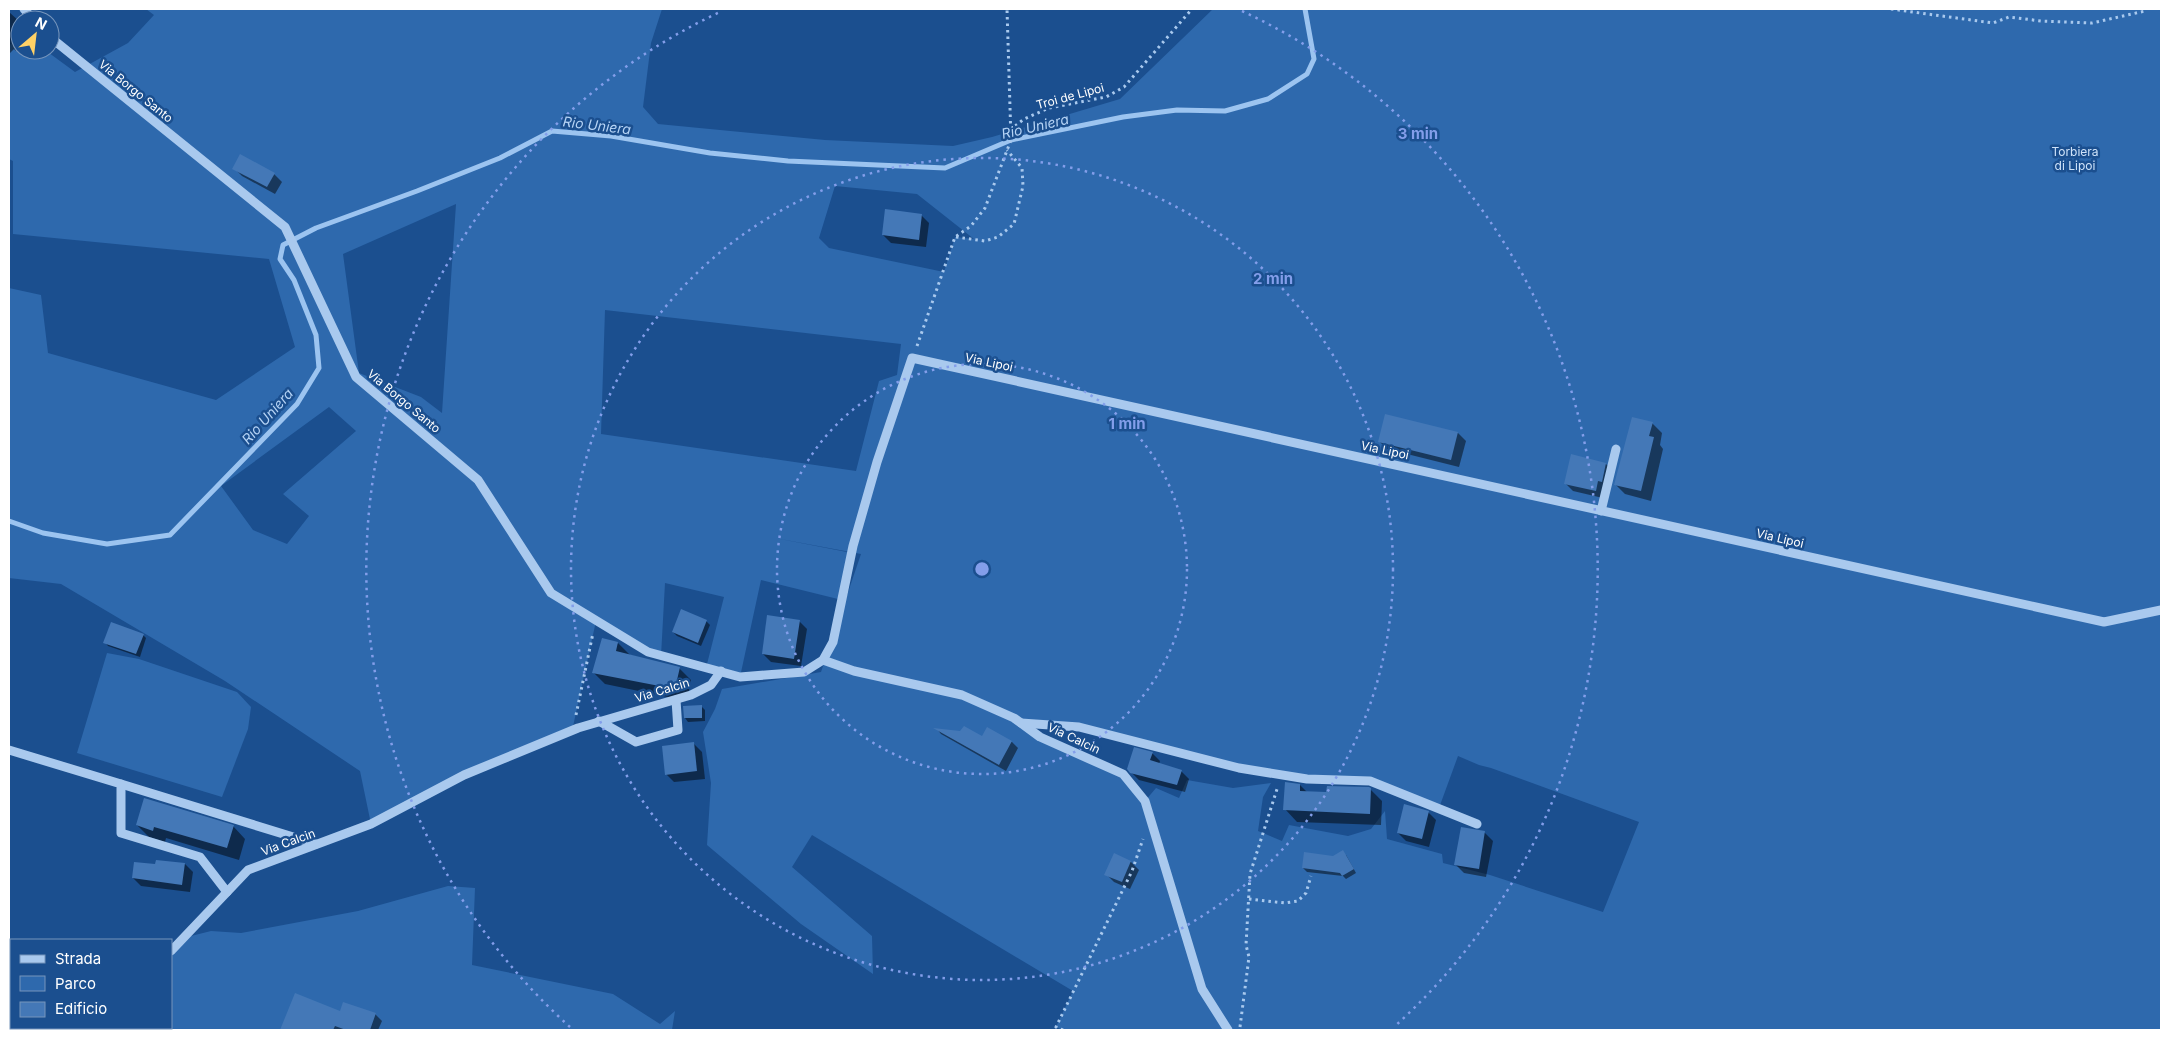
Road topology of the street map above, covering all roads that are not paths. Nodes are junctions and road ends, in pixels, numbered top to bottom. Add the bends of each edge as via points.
1 (60, 45) edge
2 (1616, 448) dead end
3 (1601, 511) junction
4 (2161, 610) edge
5 (822, 660) junction
6 (721, 671) junction
7 (676, 700) junction
8 (599, 722) junction
9 (1021, 723) junction
10 (9, 750) edge
11 (120, 784) junction
12 (1477, 824) dead end
13 (316, 844) junction
14 (227, 892) junction
15 (172, 950) edge
16 (1228, 1030) edge

1 - 6 street, Via Borgo Santo via 285,227 356,377 478,480 551,593 648,652
2 - 3 street
3 - 4 street, Via Lipoi via 2104,622
3 - 5 street, Via Lipoi via 912,358 877,462 833,642
5 - 6 street via 804,672 740,676
5 - 9 street, Via Calcin via 854,671 962,695
6 - 7 street, Via Calcin via 711,685
7 - 8 street, Via Calcin
7 - 8 street via 678,730 636,742
8 - 13 street, Via Calcin via 464,775 371,824
9 - 12 street via 1079,727 1239,768 1280,775 1370,781
9 - 16 street, Via Calcin via 1040,737 1123,774 1145,801 1202,988
10 - 11 street
11 - 13 street
11 - 14 street via 121,832 200,858
13 - 14 street, Via Calcin via 248,870
14 - 15 street, Via Calcin

